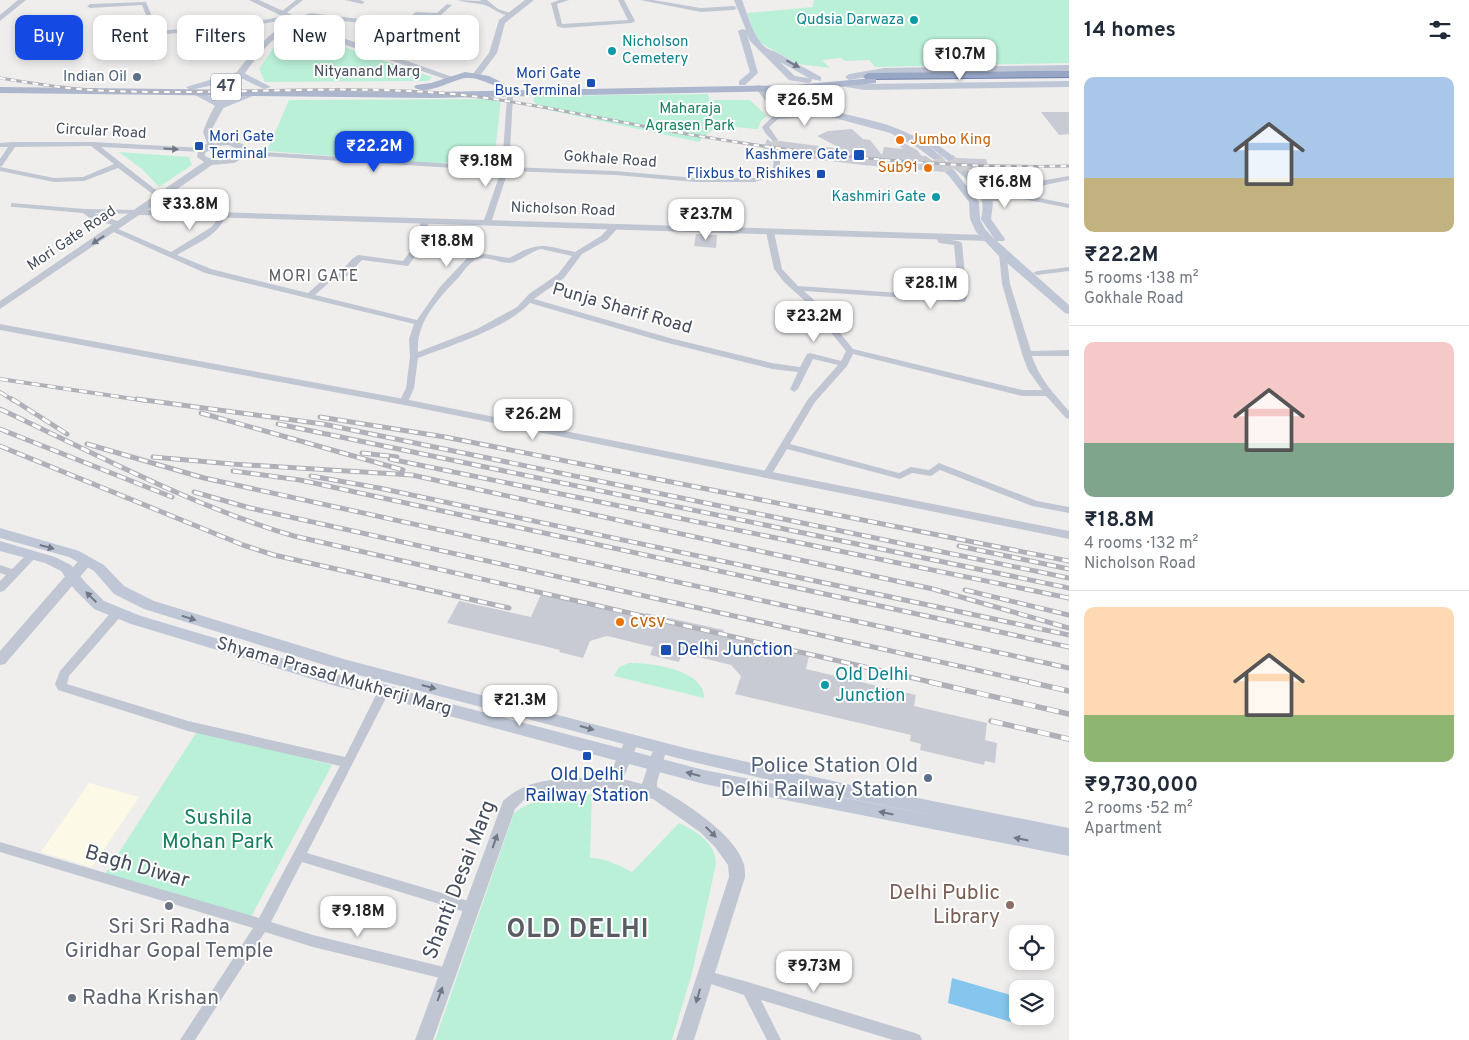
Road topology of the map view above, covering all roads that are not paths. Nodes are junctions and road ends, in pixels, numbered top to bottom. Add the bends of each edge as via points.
1 (22, 0) edge
2 (253, 0) edge
3 (300, 0) edge
4 (348, 0) edge
5 (461, 0) edge
6 (530, 0) edge
7 (566, 0) edge
8 (621, 0) edge
9 (643, 0) edge
10 (468, 1) edge
11 (362, 2) dead end
12 (485, 2) edge
13 (735, 3) edge
14 (449, 5) dead end
15 (90, 6) dead end
16 (283, 13) junction
17 (510, 14) junction
18 (287, 15) edge
19 (415, 15) edge
20 (438, 15) edge
21 (438, 15) edge
22 (0, 19) edge
23 (274, 21) edge
24 (274, 34) edge
25 (766, 53) junction
26 (750, 54) junction
27 (399, 60) edge
28 (780, 67) junction
29 (1069, 68) edge
30 (754, 73) junction
31 (240, 74) junction
32 (1069, 74) edge
33 (476, 75) junction
34 (451, 78) junction
35 (813, 79) junction
36 (870, 79) junction
37 (1069, 79) edge
38 (845, 81) junction
39 (742, 83) junction
40 (500, 84) junction
41 (1069, 84) edge
42 (190, 87) junction
43 (267, 87) junction
44 (758, 88) junction
45 (795, 88) junction
46 (0, 89) edge
47 (63, 89) junction
48 (229, 90) junction
49 (438, 90) junction
50 (377, 91) junction
51 (514, 92) junction
52 (198, 93) junction
53 (256, 94) junction
54 (468, 94) junction
55 (221, 106) junction
56 (833, 114) junction
57 (776, 117) junction
58 (775, 140) tunnel mouth
59 (13, 144) junction
60 (93, 144) junction
61 (212, 144) junction
62 (0, 145) edge
63 (202, 150) junction
64 (245, 153) junction
65 (777, 154) tunnel mouth
66 (936, 157) tunnel mouth
67 (950, 158) tunnel mouth
68 (210, 162) junction
69 (119, 165) junction
70 (0, 167) edge
71 (505, 169) junction
72 (951, 172) tunnel mouth
73 (966, 173) tunnel mouth
74 (1069, 178) edge
75 (158, 196) junction
76 (1018, 196) junction
77 (988, 200) junction
78 (14, 205) dead end
79 (1069, 206) edge
80 (85, 211) junction
81 (137, 212) junction
82 (222, 215) junction
83 (488, 218) junction
84 (425, 221) junction
85 (116, 227) junction
86 (614, 227) junction
87 (770, 232) junction
88 (939, 236) junction
89 (988, 238) junction
90 (576, 254) junction
91 (1003, 254) junction
92 (171, 255) junction
93 (1069, 269) edge
94 (1037, 273) junction
95 (797, 288) junction
96 (309, 296) junction
97 (528, 300) junction
98 (1069, 302) edge
99 (0, 306) edge
100 (1069, 311) edge
101 (419, 322) junction
102 (0, 327) edge
103 (850, 351) junction
104 (1069, 353) edge
105 (1026, 354) junction
106 (414, 357) junction
107 (844, 364) junction
108 (803, 370) junction
109 (794, 389) dead end
110 (1048, 393) junction
111 (404, 402) junction
112 (1069, 416) edge
113 (785, 446) junction
114 (767, 475) junction
115 (1069, 510) edge
116 (0, 533) edge
117 (1069, 535) edge
118 (0, 546) edge
119 (32, 555) junction
120 (86, 561) junction
121 (0, 570) edge
122 (12, 575) junction
123 (73, 577) junction
124 (0, 588) edge
125 (118, 612) junction
126 (0, 660) edge
127 (384, 690) junction
128 (632, 740) junction
129 (625, 756) junction
130 (657, 756) junction
131 (348, 763) junction
132 (609, 782) junction
133 (654, 793) junction
134 (1069, 835) edge
135 (0, 848) edge
136 (1069, 849) edge
137 (300, 856) junction
138 (472, 908) junction
139 (264, 921) junction
140 (448, 974) junction
141 (704, 976) junction
142 (748, 988) junction
143 (187, 1040) edge
144 (424, 1040) edge
145 (685, 1040) edge
146 (774, 1040) edge
147 (916, 1040) edge

1 - 22 street
2 - 16 street
3 - 16 street
4 - 11 street
5 - 10 street
6 - 17 street
7 - 8 street via 554,3 558,25 632,21
9 - 13 street via 701,10
10 - 12 street
12 - 17 street
13 - 25 main road via 753,39
13 - 26 main road
14 - 21 street
15 - 23 street via 144,2 156,33
16 - 18 street
17 - 33 street via 502,22 493,53
19 - 20 street
24 - 31 street
25 - 26 main road
25 - 28 main road
25 -> 35 main road via 778,56
26 - 30 main road
27 - 34 street
28 - 30 main road
28 - 35 main road via 792,78
29 - 38 main road, Nityanand Marg / 47 via 884,71
30 - 39 main road
31 - 42 main road
31 - 43 main road
31 - 48 street
32 - 36 highway
33 - 34 main road, Nityanand Marg / 47
33 - 40 main road, Nityanand Marg / 47
34 - 49 main road, Nityanand Marg / 47
35 - 38 main road, Nityanand Marg / 47
35 - 39 main road, Nityanand Marg / 47
36 - 37 highway
36 - 38 main road, Nityanand Marg / 47
38 - 41 main road, Nityanand Marg / 47 via 874,87
38 - 45 main road, Nityanand Marg / 47
39 - 40 main road, Nityanand Marg / 47
40 - 54 main road via 466,83 458,86
42 - 47 main road, Nityanand Marg / 47
42 - 48 main road, Nityanand Marg / 47
43 - 48 main road, Nityanand Marg / 47
43 - 50 main road, Nityanand Marg / 47
44 - 45 main road, Nityanand Marg / 47
44 - 51 main road, Nityanand Marg / 47
44 - 56 main road
44 - 57 street via 777,111
45 - 67 main road via 797,97 812,105 896,126 922,137
46 - 47 main road, Nityanand Marg / 47
47 - 52 main road, Nityanand Marg / 47
48 - 52 main road, Nityanand Marg / 47
48 - 53 main road, Nityanand Marg / 47
48 - 55 street
49 - 50 main road, Nityanand Marg / 47
49 - 54 main road, Nityanand Marg / 47
50 - 53 main road, Nityanand Marg / 47
51 - 54 main road, Nityanand Marg / 47
51 - 71 street via 510,97
52 - 55 main road
53 - 55 main road
55 - 61 street via 207,132
56 - 57 street
56 - 66 main road via 892,130 920,144
57 - 58 street via 765,127
59 - 60 street, Circular Road
59 - 62 street, Circular Road
59 - 70 street
60 -> 63 street, Circular Road
60 - 69 street
61 - 63 street
61 - 64 street via 237,144 244,148
63 - 68 street via 201,157
64 - 68 street via 231,161
64 - 71 street, Gokhale Road
65 - 71 street, Gokhale Road via 776,170 771,174 754,180 736,181
68 - 75 street, Mori Gate Road
69 - 70 street via 84,179 54,180
69 - 75 street
71 - 83 street
72 - 89 main road via 974,202 975,219
73 - 77 main road
74 - 76 street via 1043,183
75 - 81 street, Mori Gate Road
76 - 77 street
76 - 79 street
77 - 94 main road via 986,219 990,228 1011,253
78 - 80 street
80 - 81 street
80 - 85 street
81 - 82 street, Nicholson Road
81 - 85 street, Mori Gate Road
82 - 84 street, Nicholson Road
82 - 92 street via 216,228
83 - 84 street, Nicholson Road
83 - 86 street, Nicholson Road
84 - 96 street via 419,245 405,264 361,257 342,276 330,278
85 - 92 street
85 -> 99 street, Mori Gate Road
86 - 87 street, Nicholson Road
86 - 90 street via 604,238
87 - 88 street, Nicholson Road
87 - 95 street via 778,269
88 - 89 street, Nicholson Road
88 - 95 street via 942,241 958,242 962,300
89 - 91 main road
90 - 97 street via 561,276
90 - 101 street via 541,246 510,260 475,257 443,289
91 - 100 main road
91 - 105 street via 1006,284
92 - 96 street via 208,271
93 - 94 street
94 - 98 main road
95 - 103 street
96 - 101 street
97 - 106 street via 520,309 480,331
97 - 108 street, Punja Sharif Road via 667,340 772,366
101 - 106 street via 413,339
102 - 111 street
103 - 107 street
103 - 110 street via 1022,393
104 - 105 street
105 - 110 street via 1032,370
106 - 111 street via 410,388
107 - 108 street via 812,355
107 - 113 street via 811,401
108 - 109 street
110 - 112 street
111 - 114 street
113 - 114 street
113 - 115 street via 900,476 911,470 930,473 939,466 1038,504
114 - 117 street
116 -> 120 main road, Shyama Prasad Mukherji Marg via 74,554
118 - 119 main road, Shyama Prasad Mukherji Marg
119 - 122 street
119 - 123 main road, Shyama Prasad Mukherji Marg via 66,568
120 - 123 street
120 -> 128 main road, Shyama Prasad Mukherji Marg via 99,568 119,590 149,605 347,666
121 - 122 street
122 - 124 street
125 -> 123 main road, Shyama Prasad Mukherji Marg via 100,605
123 - 126 street
125 - 127 main road, Shyama Prasad Mukherji Marg via 339,681
125 - 131 street via 64,674 62,687 188,726
127 - 129 main road, Shyama Prasad Mukherji Marg
127 - 131 street
128 - 129 street
128 - 130 main road, Shyama Prasad Mukherji Marg
129 - 130 main road, Shyama Prasad Mukherji Marg
129 - 132 street via 617,778
130 - 133 street via 648,784
130 - 134 main road, Shyama Prasad Mukherji Marg
136 -> 130 main road, Shyama Prasad Mukherji Marg via 713,779
131 - 137 street
132 - 133 street, Shanti Desai Marg
138 -> 132 street, Shanti Desai Marg via 506,810 513,800 524,792 555,785
133 -> 141 street, Shanti Desai Marg via 706,827 736,863 737,878
135 - 139 street, Bagh Diwar
137 - 138 street
137 - 139 street
138 - 140 street, Shanti Desai Marg
139 - 140 street, Bagh Diwar via 332,946
139 - 143 street
144 -> 140 street, Shanti Desai Marg
141 - 142 street
141 -> 145 street, Shanti Desai Marg
142 - 146 street
142 - 147 street

